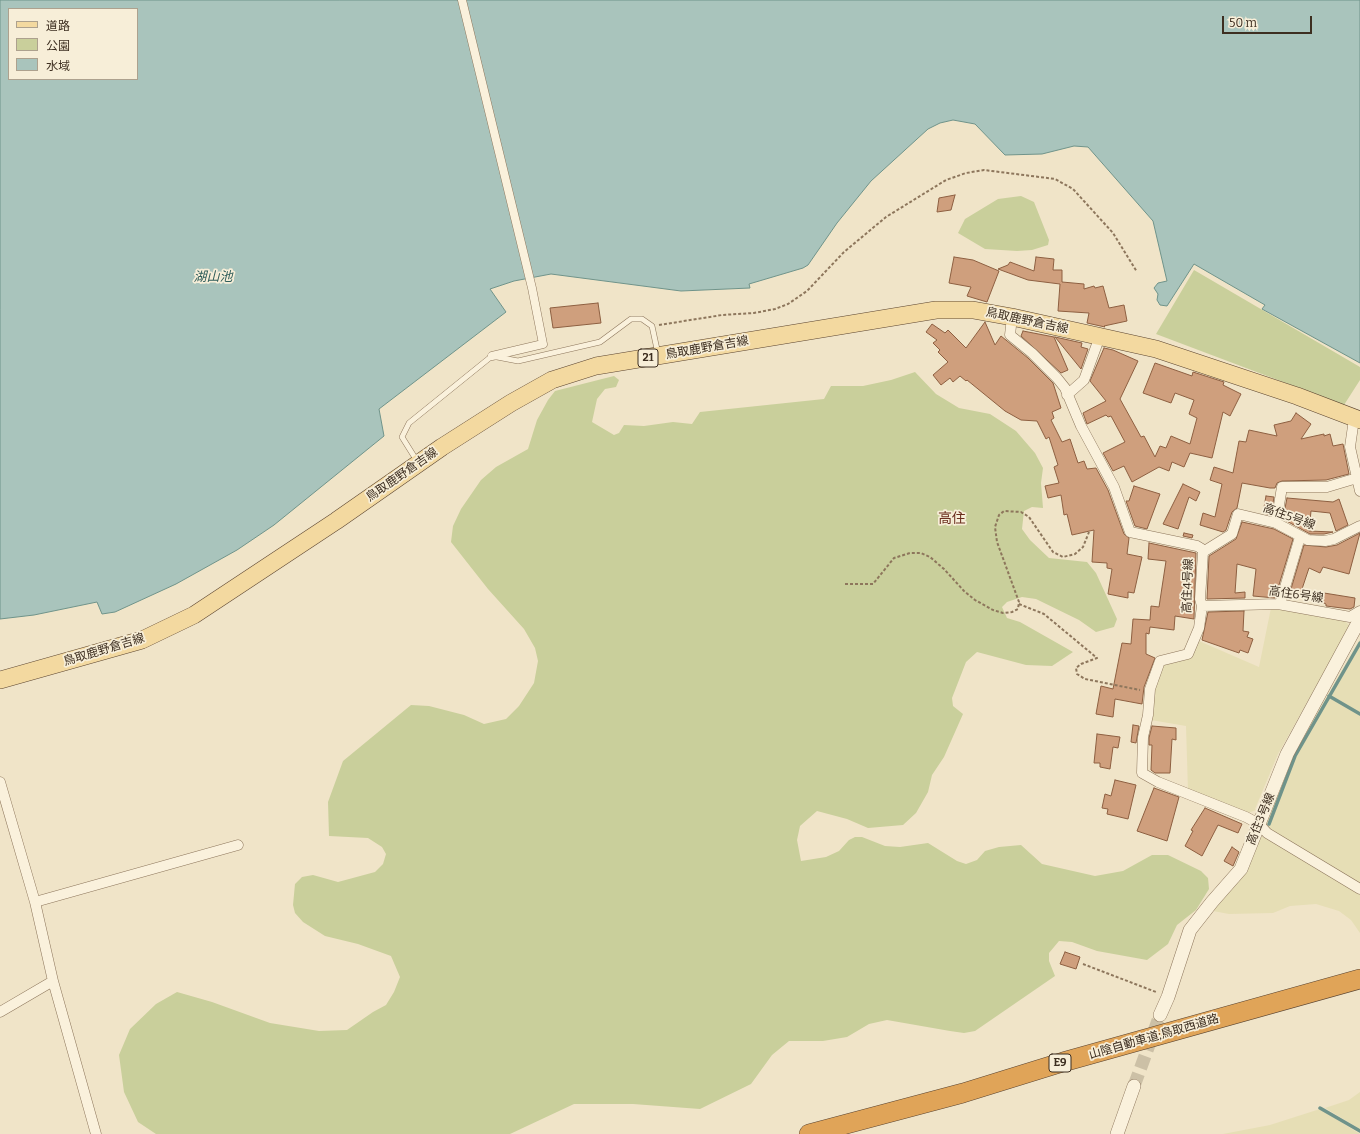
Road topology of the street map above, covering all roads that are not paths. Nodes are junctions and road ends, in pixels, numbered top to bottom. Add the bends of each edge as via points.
1 (462, 0) edge
2 (1012, 317) junction
3 (1100, 336) junction
4 (492, 356) junction
5 (658, 356) junction
6 (1067, 395) junction
7 (1357, 420) edge
8 (418, 464) junction
9 (1357, 478) junction
10 (1360, 491) edge
11 (1276, 523) junction
12 (1360, 526) edge
13 (1300, 537) junction
14 (1203, 552) junction
15 (1280, 604) junction
16 (1202, 606) junction
17 (1360, 611) edge
18 (1360, 619) edge
19 (0, 680) edge
20 (0, 782) edge
21 (1259, 824) junction
22 (238, 845) dead end
23 (1360, 889) edge
24 (35, 902) junction
25 (1360, 979) edge
26 (53, 981) junction
27 (1360, 986) edge
28 (1312, 996) junction
29 (0, 1012) edge
30 (1160, 1015) tunnel mouth
31 (1134, 1086) tunnel mouth
32 (96, 1134) edge
33 (809, 1134) edge
34 (857, 1134) edge
35 (1117, 1134) edge

1 - 4 street via 532,288 543,344
2 - 3 main road, 鳥取鹿野倉吉線 / 21
2 - 5 main road, 鳥取鹿野倉吉線 / 21 via 973,310 936,310
2 - 6 street, 高住4号線 via 1010,335 1057,378
3 - 6 street via 1084,380
3 - 7 main road, 鳥取鹿野倉吉線 / 21 via 1156,349 1297,396
4 - 5 lane via 518,361 600,342 631,319 642,319 652,326
4 - 8 lane via 409,423 402,437
5 - 8 main road, 鳥取鹿野倉吉線 / 21 via 596,366 552,380 511,403
6 - 14 street, 高住4号線 via 1114,487 1130,532 1197,546
7 - 9 street via 1350,446
8 - 19 main road, 鳥取鹿野倉吉線 / 21 via 194,614 142,640
9 - 10 street
9 - 11 street via 1327,487 1282,487
11 - 13 street, 高住5号線
11 - 14 street, 高住5号線 via 1238,514 1232,534
12 - 13 street, 高住5号線 via 1325,541
13 - 15 street
14 - 16 street, 高住4号線 via 1200,599
15 - 16 street, 高住6号線
15 - 17 street, 高住6号線 via 1350,617
16 - 21 street, 高住4号線 via 1199,628 1188,654 1160,661 1150,692 1141,751 1142,773
18 - 21 street, 高住3号線 via 1287,754
20 - 24 street
21 - 23 street via 1267,833
21 - 30 street, 高住3号線 via 1241,869 1190,930
22 - 24 street
24 - 26 street
25 - 28 highway, 山陰自動車道;鳥取西道路 / E9
26 - 29 street
26 - 32 street
27 - 28 highway, 山陰自動車道;鳥取西道路 / E9
28 - 33 highway, 山陰自動車道;鳥取西道路 / E9 via 1063,1062 963,1093
28 - 34 highway, 山陰自動車道;鳥取西道路 / E9 via 965,1104
31 - 35 street

